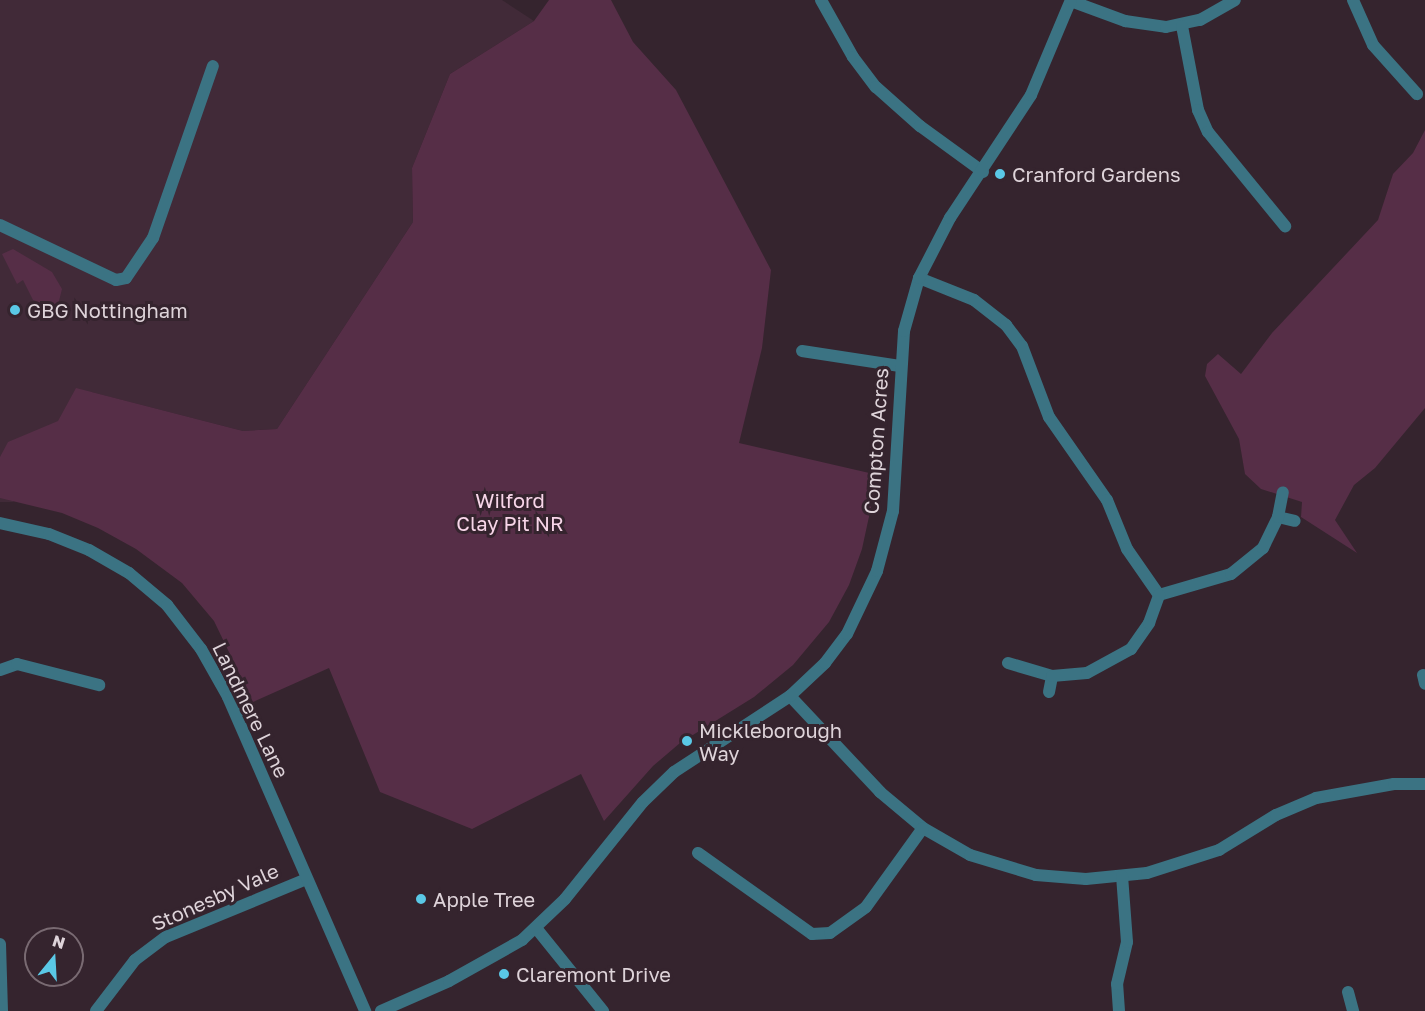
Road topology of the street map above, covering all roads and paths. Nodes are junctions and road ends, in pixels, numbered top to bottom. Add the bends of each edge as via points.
1 (821, 0) edge
2 (1235, 0) edge
3 (1353, 0) edge
4 (1071, 1) edge
5 (1182, 26) junction
6 (213, 66) dead end
7 (1416, 94) dead end
8 (983, 172) junction
9 (0, 225) edge
10 (1285, 226) dead end
11 (919, 278) junction
12 (802, 351) dead end
13 (900, 366) junction
14 (1283, 492) dead end
15 (1278, 517) junction
16 (1295, 521) dead end
17 (0, 523) edge
18 (1159, 595) junction
19 (1008, 663) dead end
20 (0, 670) edge
21 (1052, 676) junction
22 (99, 685) dead end
23 (1049, 692) dead end
24 (790, 696) junction
25 (1425, 784) edge
26 (923, 828) junction
27 (698, 853) dead end
28 (1122, 876) junction
29 (308, 879) junction
30 (536, 928) junction
31 (0, 944) edge
32 (1348, 992) dead end
33 (2, 1011) edge
34 (96, 1011) edge
35 (365, 1011) edge
36 (381, 1011) edge
37 (603, 1011) edge
38 (1119, 1011) edge
39 (1353, 1011) edge

1 - 8 street via 853,57 876,87 920,126
2 - 5 street via 1222,10
3 - 7 street via 1374,45
4 - 5 street via 1147,26
4 - 8 street, Compton Acres via 1043,72
5 - 10 street via 1198,110 1208,132
6 - 9 street via 153,238 126,278 116,280
8 - 11 street, Compton Acres via 930,252
11 - 13 street, Compton Acres via 904,331
11 - 18 street via 974,300 1006,325 1022,346 1049,417 1107,500 1127,549
12 - 13 street
13 - 24 street, Compton Acres via 893,511 877,571 847,634 825,663
14 - 15 street
15 - 16 street
15 - 18 street via 1263,548 1232,574
17 - 29 street, Landmere Lane via 49,534 89,550 129,573 167,605 201,649 228,697
18 - 21 street via 1149,623 1131,649 1087,673
19 - 21 street
20 - 22 street via 17,664
21 - 23 street
24 - 26 street via 880,792
24 - 30 street, Compton Acres via 674,771
25 - 28 street via 1394,784 1316,798 1276,815 1219,850 1186,863
26 - 27 street via 866,907 830,933 812,934
26 - 28 street via 969,855 1027,873 1086,879
28 - 38 street via 1127,942 1116,984
29 - 34 street, Stonesby Vale via 166,937 135,960
29 - 35 street, Landmere Lane
30 - 36 street, Compton Acres via 511,948
30 - 37 street
31 - 33 street
32 - 39 street

